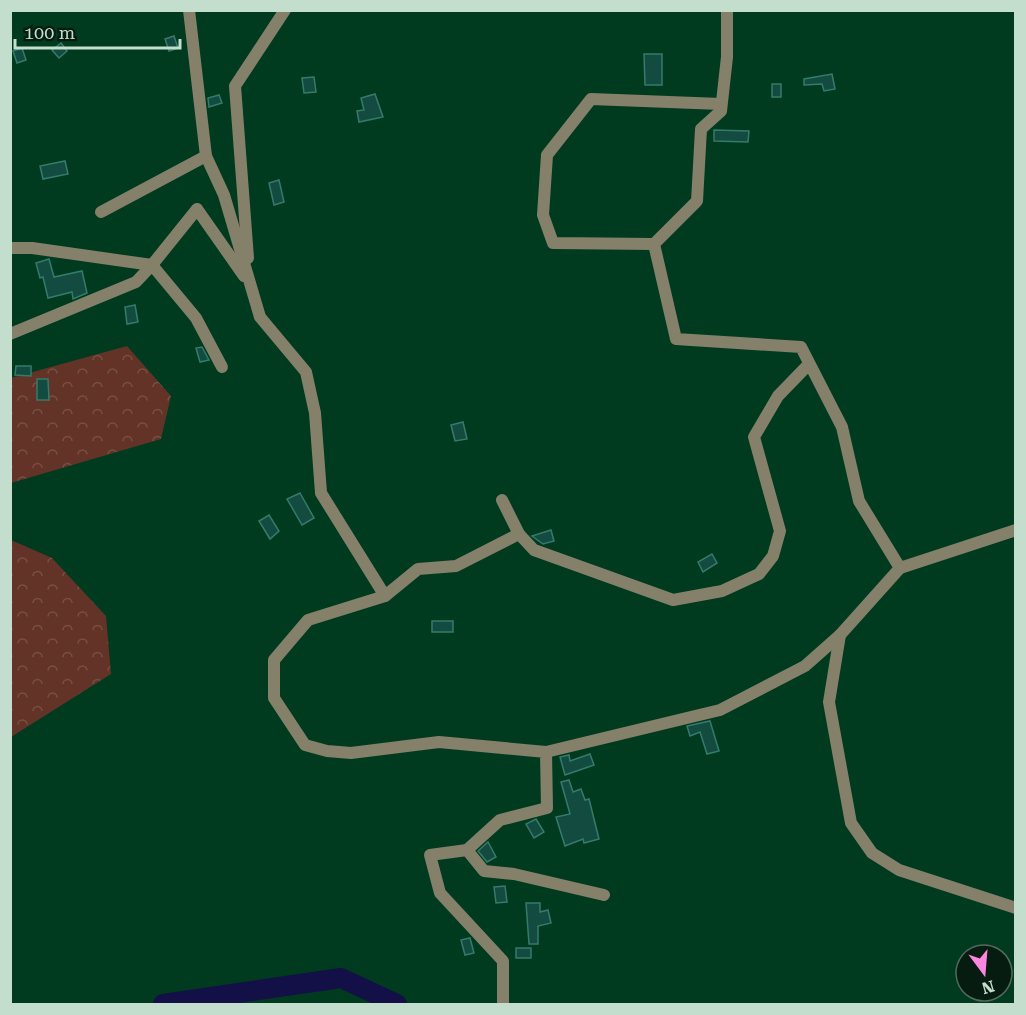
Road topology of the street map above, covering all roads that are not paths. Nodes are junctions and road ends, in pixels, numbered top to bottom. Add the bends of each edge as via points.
1 (189, 10) edge
2 (285, 10) edge
3 (727, 10) edge
4 (721, 104) junction
5 (206, 156) junction
6 (101, 212) dead end
7 (654, 244) junction
8 (10, 248) edge
9 (152, 265) junction
10 (249, 284) junction
11 (10, 334) edge
12 (809, 364) junction
13 (222, 367) dead end
14 (502, 500) dead end
15 (1016, 530) edge
16 (519, 534) junction
17 (900, 568) junction
18 (385, 596) junction
19 (840, 635) junction
20 (546, 752) junction
21 (467, 850) junction
22 (604, 895) dead end
23 (1016, 908) edge
24 (503, 1005) edge

1 - 5 street
2 - 10 street via 235,86
3 - 4 street
4 - 7 street via 721,111 700,129 697,201
4 - 7 street via 591,99 547,155 543,215 553,243
5 - 6 street
5 - 10 street via 224,195
7 - 12 street via 676,339 801,347
8 - 9 street
9 - 10 street via 197,209
9 - 11 street via 136,282
9 - 13 street via 196,318
10 - 18 street via 260,316 306,372 315,413 321,493
12 - 16 street via 778,396 754,436 780,531 773,556 759,574 722,591 673,600 534,550
12 - 17 street via 842,427 859,501
14 - 16 street
15 - 17 street
16 - 18 street via 456,566 418,569
17 - 19 street
18 - 20 street via 308,620 274,660 274,699 304,745 351,753 439,742
19 - 20 street via 805,666 720,710
19 - 23 street via 829,702 851,824 872,853 899,870
20 - 21 street via 547,808 500,820
21 - 22 street via 484,870
21 - 24 street via 430,855 440,892 503,961

